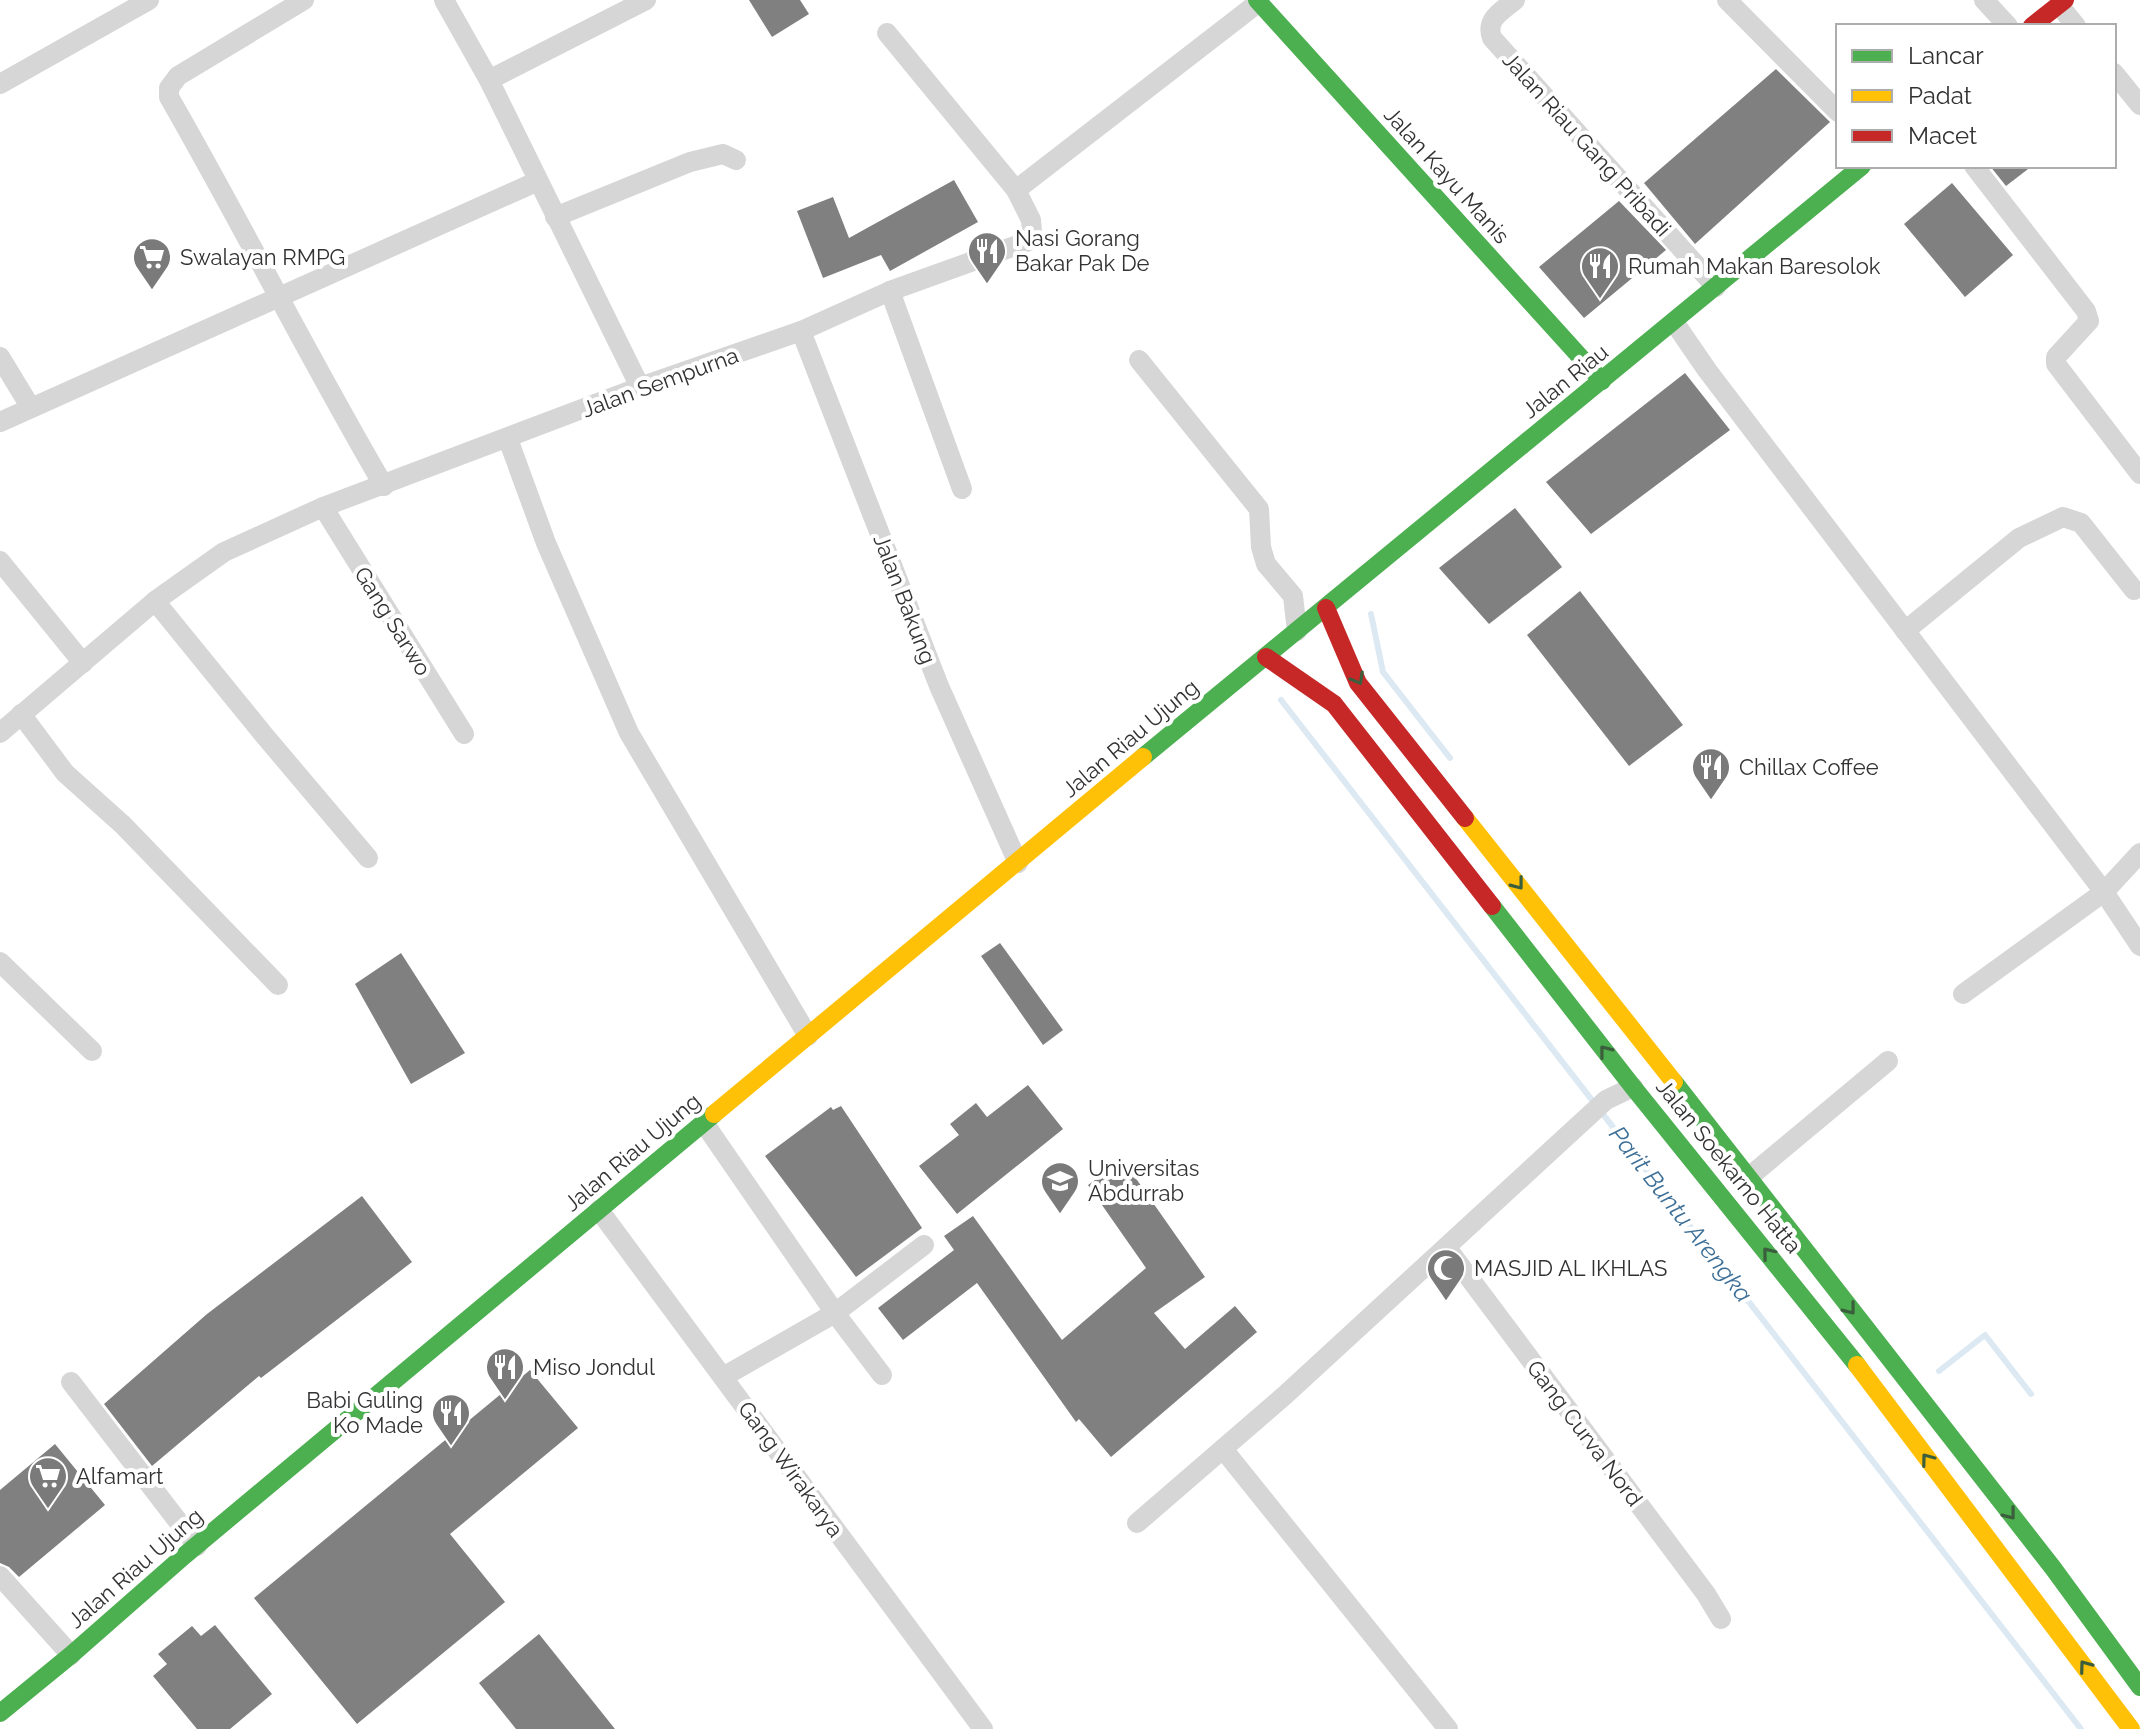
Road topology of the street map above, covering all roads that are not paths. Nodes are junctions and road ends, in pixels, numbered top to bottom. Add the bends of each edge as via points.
1 (149, 0) edge
2 (304, 0) edge
3 (444, 0) edge
4 (1515, 0) edge
5 (1727, 0) edge
6 (1984, 0) edge
7 (1258, 1) edge
8 (2062, 2) edge
9 (636, 3) edge
10 (275, 7) edge
11 (2006, 24) edge
12 (2034, 24) edge
13 (2075, 24) edge
14 (887, 33) dead end
15 (2116, 75) edge
16 (489, 80) junction
17 (0, 84) edge
18 (2140, 105) edge
19 (1836, 110) edge
20 (736, 160) dead end
21 (1860, 168) edge
22 (1976, 168) edge
23 (538, 181) junction
24 (1016, 190) junction
25 (555, 217) junction
26 (1716, 287) junction
27 (890, 291) junction
28 (280, 297) junction
29 (1674, 322) junction
30 (801, 331) junction
31 (0, 357) edge
32 (1139, 360) dead end
33 (1602, 381) junction
34 (640, 387) junction
35 (31, 408) junction
36 (0, 422) edge
37 (508, 439) junction
38 (2140, 474) edge
39 (384, 486) junction
40 (962, 489) dead end
41 (323, 507) junction
42 (0, 561) edge
43 (2134, 590) dead end
44 (155, 601) junction
45 (1326, 608) junction
46 (1297, 631) junction
47 (1905, 631) junction
48 (1266, 657) junction
49 (83, 663) junction
50 (21, 714) junction
51 (0, 733) edge
52 (464, 734) dead end
53 (2140, 853) edge
54 (368, 858) dead end
55 (1018, 863) junction
56 (2104, 892) junction
57 (2140, 946) edge
58 (0, 962) edge
59 (278, 985) dead end
60 (1963, 994) dead end
61 (808, 1036) junction
62 (92, 1051) dead end
63 (1888, 1061) dead end
64 (1633, 1087) junction
65 (704, 1123) junction
66 (1749, 1177) junction
67 (599, 1210) junction
68 (924, 1245) dead end
69 (1447, 1248) junction
70 (835, 1313) junction
71 (882, 1375) dead end
72 (723, 1377) junction
73 (71, 1382) dead end
74 (1223, 1449) junction
75 (1137, 1523) dead end
76 (197, 1546) junction
77 (0, 1576) edge
78 (1721, 1619) dead end
79 (71, 1655) junction
80 (2140, 1687) edge
81 (0, 1713) edge
82 (983, 1729) edge
83 (1448, 1729) edge
84 (2131, 1729) edge

1 - 17 street
2 - 10 street
3 - 16 street
4 - 26 street, Jalan Riau Gang Pribadi via 1492,20 1492,38
5 - 19 street
6 - 11 street
7 - 24 street
7 - 33 main road, Jalan Kayu Manis
8 - 12 main road
8 - 13 street
9 - 16 street
10 - 28 street via 178,76 169,97
14 - 24 street
15 - 18 street
16 - 23 street
20 - 25 street via 723,154 690,162
21 - 26 main road, Jalan Riau
22 - 38 street via 2086,311 2087,326 2056,357 2056,364
23 - 25 street
23 - 28 street
24 - 27 street, Jalan Sempurna via 1031,220 1026,242
25 - 34 street
26 - 29 main road, Jalan Riau
27 - 30 street, Jalan Sempurna
27 - 40 street
28 - 35 street
28 - 39 street
29 - 33 main road, Jalan Riau
29 - 47 street
30 - 34 street, Jalan Sempurna
30 - 55 street, Jalan Bakung via 939,686
31 - 35 street
32 - 46 street via 1259,509 1266,564 1293,596
33 - 45 main road, Jalan Riau
34 - 37 street, Jalan Sempurna
35 - 36 street
37 - 39 street, Jalan Sempurna
37 - 61 street via 546,543 629,733
39 - 41 street, Jalan Sempurna
41 - 44 street, Jalan Sempurna via 224,552
41 - 52 street, Gang Sarwo
42 - 49 street
43 - 47 street via 2081,523 2063,517 2019,538
44 - 49 street, Jalan Sempurna
44 - 54 street
45 - 46 main road, Jalan Riau
45 -> 66 main road, Jalan Soekarno Hatta via 1358,683
46 - 48 main road, Jalan Riau Ujung
47 - 56 street
48 - 55 main road, Jalan Riau Ujung
64 -> 48 main road, Jalan Soekarno Hatta via 1334,704
49 - 50 street, Jalan Sempurna
50 - 51 street, Jalan Sempurna
50 - 59 street via 65,773 123,825
53 - 56 street
55 - 61 main road, Jalan Riau Ujung
56 - 57 street
56 - 60 street
58 - 62 street
61 - 65 main road, Jalan Riau Ujung
63 - 66 street
64 - 69 street via 1606,1100
84 -> 64 main road, Jalan Soekarno Hatta via 1837,1338
65 - 67 main road, Jalan Riau Ujung
65 - 70 street
66 -> 80 main road, Jalan Soekarno Hatta
67 - 72 street, Gang Wirakarya
67 - 76 main road, Jalan Riau Ujung
68 - 70 street
69 - 74 street
69 - 78 street, Gang Curva Nord
70 - 71 street
70 - 72 street
72 - 82 street, Gang Wirakarya
73 - 76 street
74 - 75 street
74 - 83 street
76 - 79 main road, Jalan Riau Ujung
77 - 79 street
79 - 81 main road, Jalan Riau Ujung

